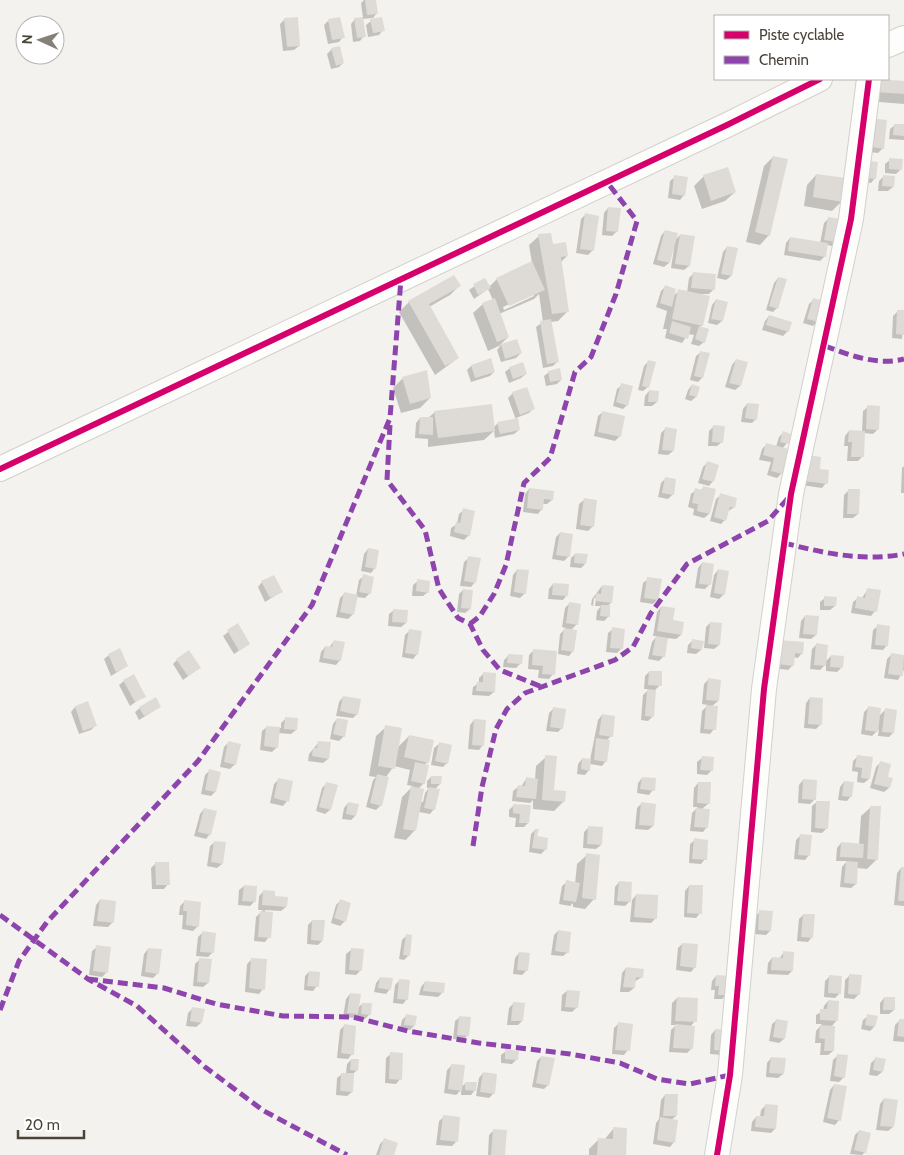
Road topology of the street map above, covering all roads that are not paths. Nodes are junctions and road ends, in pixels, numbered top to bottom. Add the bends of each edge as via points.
1 (904, 38) edge
2 (889, 45) edge
3 (818, 80) edge
4 (869, 80) edge
5 (0, 469) edge
6 (717, 1155) edge

1 - 2 street
3 - 5 street
4 - 6 street via 851,219 791,494 764,689 730,1075

